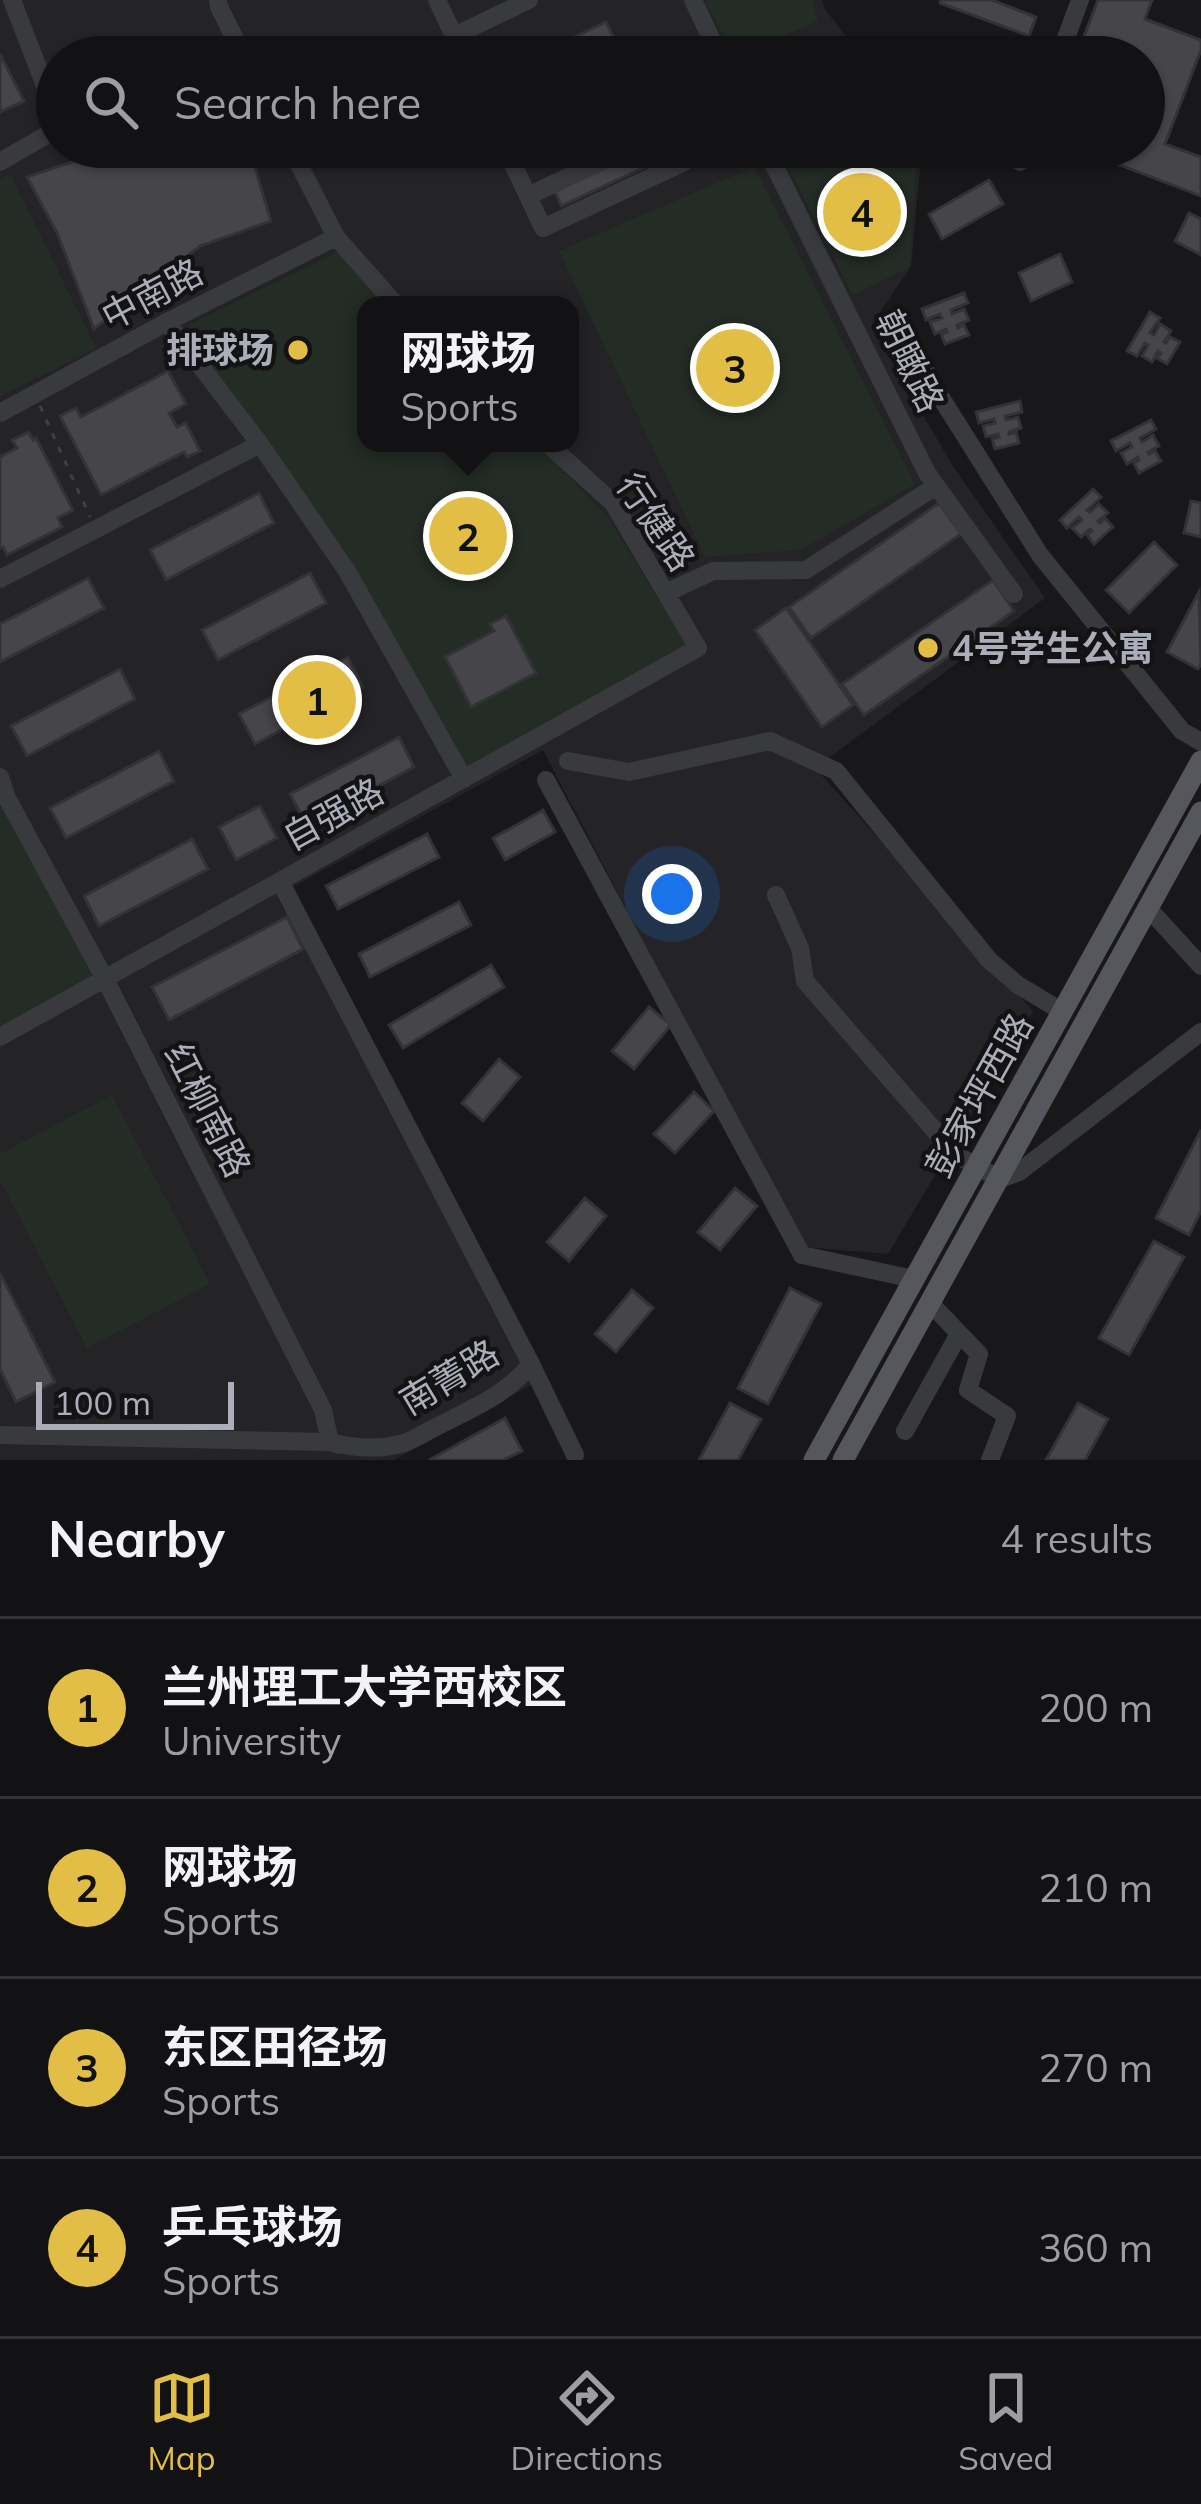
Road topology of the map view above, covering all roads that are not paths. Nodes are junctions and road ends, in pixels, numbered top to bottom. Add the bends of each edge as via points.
1 (12, 0) edge
2 (218, 0) edge
3 (437, 0) edge
4 (529, 0) edge
5 (693, 0) edge
6 (1080, 0) edge
7 (234, 36) edge
8 (454, 36) joint
9 (710, 36) edge
10 (1067, 36) edge
11 (36, 62) edge
12 (36, 141) edge
13 (0, 161) edge
14 (301, 168) edge
15 (515, 168) edge
16 (587, 168) edge
17 (671, 168) edge
18 (776, 168) edge
19 (528, 196) junction
20 (336, 238) junction
21 (388, 296) edge
22 (167, 322) junction
23 (900, 322) dead end
24 (0, 413) edge
25 (260, 444) junction
26 (558, 452) edge
27 (937, 486) junction
28 (0, 579) edge
29 (666, 593) junction
30 (1014, 594) dead end
31 (698, 648) joint
32 (1201, 742) edge
33 (568, 761) dead end
34 (1201, 761) edge
35 (0, 777) edge
36 (464, 779) junction
37 (547, 780) dead end
38 (1201, 812) edge
39 (280, 881) junction
40 (776, 896) dead end
41 (1148, 908) junction
42 (1201, 966) edge
43 (104, 979) junction
44 (1063, 1012) junction
45 (1201, 1032) edge
46 (0, 1037) edge
47 (977, 1167) junction
48 (1000, 1179) junction
49 (914, 1279) junction
50 (930, 1303) junction
51 (959, 1334) junction
52 (531, 1364) junction
53 (905, 1431) dead end
54 (0, 1435) edge
55 (330, 1442) junction
56 (357, 1454) edge
57 (573, 1458) edge
58 (814, 1460) edge
59 (843, 1460) edge
60 (990, 1460) edge

1 - 11 street
2 - 7 street
3 - 8 street
4 - 8 street
5 - 9 street
6 - 10 street
12 - 13 street
14 - 20 street
15 - 19 street
16 - 19 street
17 - 19 street via 543,227
18 - 27 street, 朝瞰路
20 - 21 street
20 - 22 street, 中南路
22 - 24 street, 中南路
22 - 25 street
23 - 32 street via 1040,555 1182,731
25 - 28 street
25 - 36 street via 347,571
26 - 29 street, 行健路 via 613,503
27 - 29 street via 806,570 713,571
27 - 30 street, 朝瞰路
29 - 31 street, 行健路
31 - 36 street, 自强路
33 - 44 street via 629,772 770,741 836,771 988,960
34 - 44 main road, 彭家坪西路
35 - 43 street, 红柳南路
36 - 39 street, 自强路
37 - 49 street via 802,1255
38 - 41 main road, 彭家坪西路
39 - 43 street, 自强路
39 - 52 street, 南菁路
40 - 47 street via 805,981 956,1155
41 - 42 street
41 - 48 main road, 彭家坪西路
43 - 46 street, 自强路
43 - 55 street, 红柳南路 via 323,1410
44 - 47 main road, 彭家坪西路
45 - 48 street
47 - 48 street
47 - 49 main road, 彭家坪西路
48 - 50 main road, 彭家坪西路
49 - 58 main road, 彭家坪西路
50 - 51 street
50 - 59 main road, 彭家坪西路
51 - 53 street
51 - 60 street via 979,1354 968,1390 1007,1416
52 - 56 street, 南菁路 via 494,1398 404,1443
52 - 57 street
54 - 55 street, 南菁路
55 - 56 street, 南菁路

